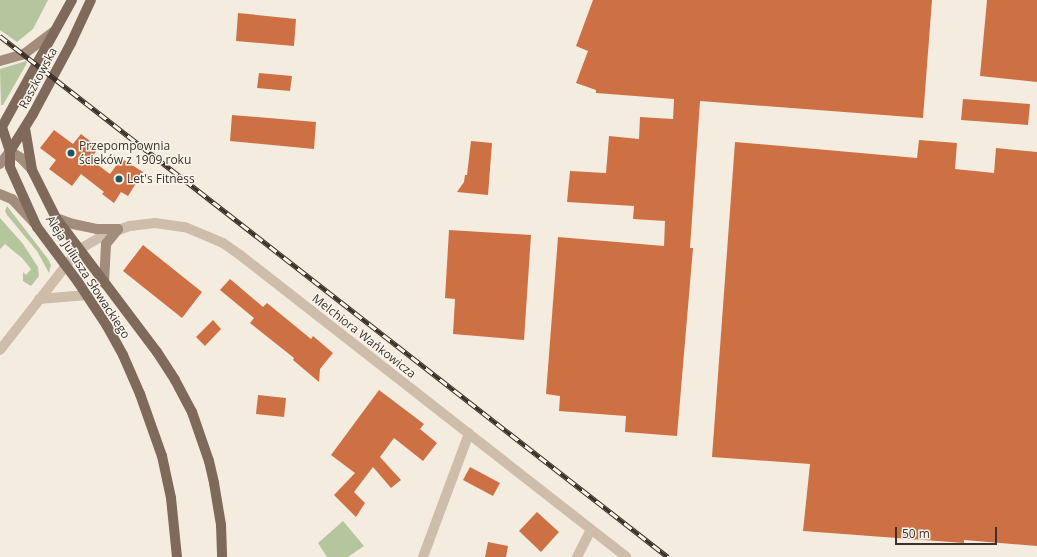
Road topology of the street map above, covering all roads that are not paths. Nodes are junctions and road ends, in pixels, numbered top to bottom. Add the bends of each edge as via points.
1 (72, 0) edge
2 (91, 0) edge
3 (57, 28) junction
4 (0, 61) edge
5 (1, 126) edge
6 (25, 128) junction
7 (10, 151) junction
8 (0, 164) edge
9 (32, 170) junction
10 (0, 194) edge
11 (56, 218) junction
12 (37, 227) junction
13 (118, 229) junction
14 (78, 250) junction
15 (65, 265) junction
16 (104, 282) junction
17 (87, 295) junction
18 (40, 299) junction
19 (0, 350) edge
20 (468, 433) junction
21 (591, 530) junction
22 (177, 557) edge
23 (222, 557) edge
24 (423, 557) edge
25 (577, 557) edge
26 (626, 557) edge

1 - 3 main road, Raszkowska
2 - 6 main road, Raszkowska
3 - 4 main road via 44,41 24,54
3 - 5 main road, Raszkowska
5 - 7 main road, Aleja Juliusza Słowackiego
6 - 7 main road, Raszkowska
6 - 9 main road, Aleja Juliusza Słowackiego
7 - 8 main road, Raszkowska
7 - 9 main road, Aleja Juliusza Słowackiego
7 - 12 main road, Aleja Juliusza Słowackiego via 10,167
9 - 11 main road, Aleja Juliusza Słowackiego
10 - 12 main road via 12,199
11 - 13 main road via 97,229
11 - 14 main road, Aleja Juliusza Słowackiego
12 - 15 main road, Aleja Juliusza Słowackiego
13 - 14 street, Melchiora Wańkowicza
13 - 16 main road via 106,244
13 - 20 street, Melchiora Wańkowicza via 142,224 168,224 207,235 223,243
14 - 15 street, Melchiora Wańkowicza
14 - 16 main road, Aleja Juliusza Słowackiego
15 - 17 main road, Aleja Juliusza Słowackiego
15 - 18 street, Melchiora Wańkowicza
16 - 23 main road, Aleja Juliusza Słowackiego via 157,352 192,412 214,483 221,524
17 - 18 street
17 - 22 main road, Aleja Juliusza Słowackiego via 123,355 149,415 172,498
18 - 19 street, Melchiora Wańkowicza
20 - 21 street, Melchiora Wańkowicza
20 - 24 street
21 - 25 street
21 - 26 street, Melchiora Wańkowicza

